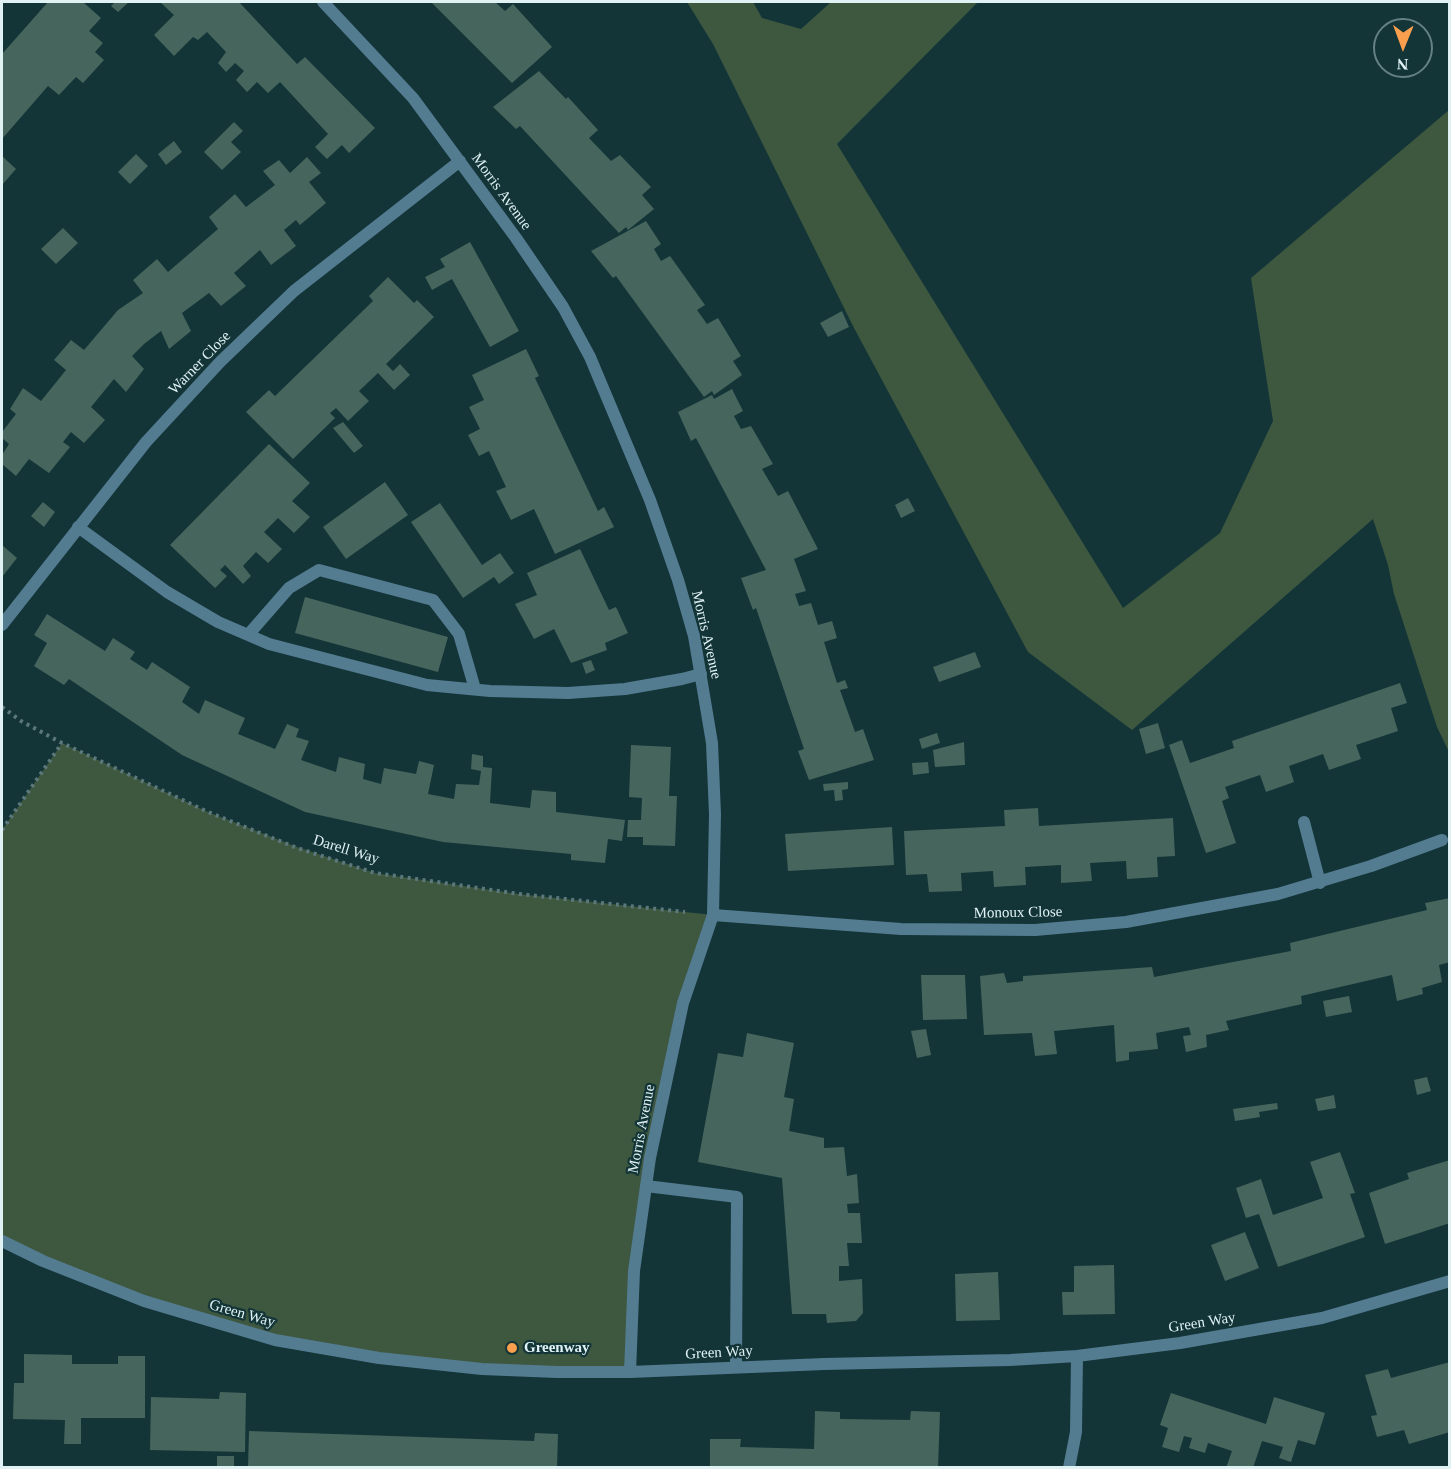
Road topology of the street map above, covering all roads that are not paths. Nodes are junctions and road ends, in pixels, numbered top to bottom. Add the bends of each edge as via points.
1 (323, 2) edge
2 (460, 161) junction
3 (78, 526) junction
4 (2, 625) edge
5 (248, 635) junction
6 (701, 674) junction
7 (475, 689) junction
8 (1305, 822) dead end
9 (1442, 840) dead end
10 (1320, 882) junction
11 (713, 915) junction
12 (646, 1186) junction
13 (2, 1241) edge
14 (1449, 1281) edge
15 (1077, 1356) junction
16 (736, 1367) junction
17 (630, 1372) junction
18 (1069, 1467) edge

1 - 2 street, Morris Avenue via 414,98
2 - 3 street, Warner Close via 294,291 220,362 146,442
2 - 6 street, Morris Avenue via 562,307 590,357 650,500 681,591
3 - 4 street, Warner Close
3 - 5 street via 167,592
5 - 7 street via 269,644 427,685
5 - 7 street via 289,588 320,570 433,600 459,634
6 - 7 street via 625,689 568,693
6 - 11 street, Morris Avenue via 712,743
8 - 10 street
9 - 10 street, Monoux Close
10 - 11 street, Monoux Close via 1278,894 1126,922 1035,930 901,929
11 - 12 street, Morris Avenue via 683,1003
12 - 16 street via 736,1197
12 - 17 street, Morris Avenue via 634,1271
13 - 17 street, Green Way via 144,1301 275,1340 379,1358 482,1369
14 - 15 street, Green Way via 1322,1318
15 - 16 street, Green Way
15 - 18 street via 1076,1432
16 - 17 street, Green Way

